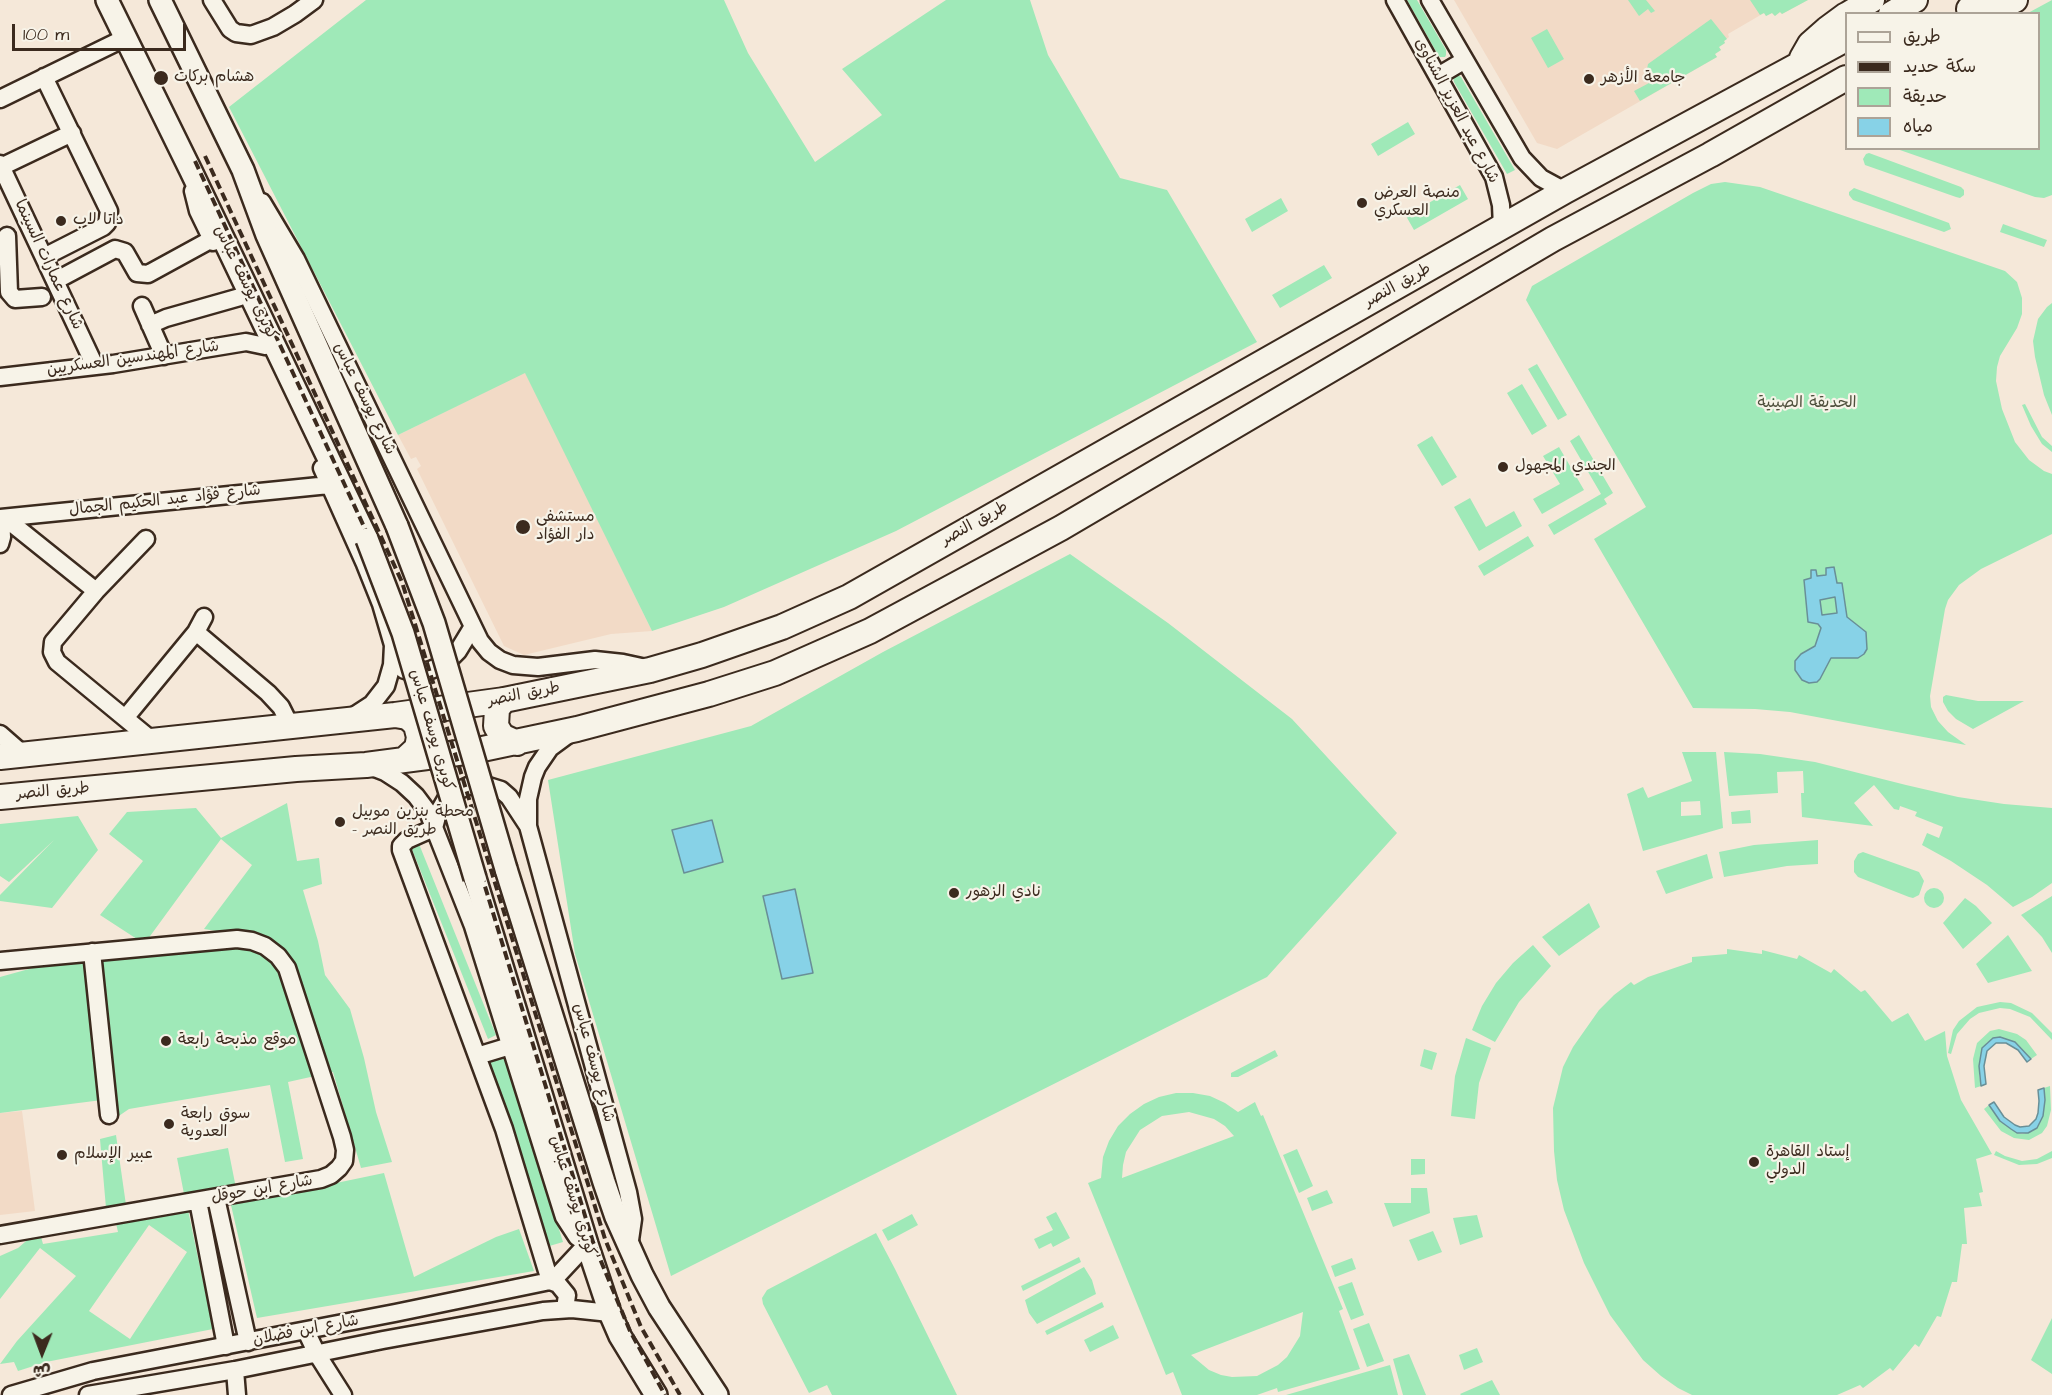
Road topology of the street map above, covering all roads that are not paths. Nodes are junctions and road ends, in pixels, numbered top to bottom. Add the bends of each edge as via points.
1 (107, 0) edge
2 (160, 0) edge
3 (212, 0) edge
4 (314, 0) edge
5 (1395, 0) edge
6 (1430, 0) edge
7 (1872, 0) edge
8 (1915, 0) edge
9 (2015, 0) edge
10 (1971, 7) edge
11 (1851, 12) edge
12 (1894, 12) edge
13 (1845, 16) edge
14 (125, 38) junction
15 (1845, 40) edge
16 (1464, 60) junction
17 (1798, 65) junction
18 (1438, 76) junction
19 (45, 77) junction
20 (1845, 79) edge
21 (0, 99) edge
22 (72, 133) junction
23 (1, 165) edge
24 (243, 170) junction
25 (191, 171) junction
26 (1565, 191) junction
27 (1502, 227) junction
28 (34, 233) junction
29 (3, 236) edge
30 (212, 239) junction
31 (44, 257) junction
32 (55, 281) junction
33 (42, 297) dead end
34 (240, 297) junction
35 (142, 306) dead end
36 (150, 325) junction
37 (265, 346) junction
38 (164, 357) junction
39 (95, 366) junction
40 (0, 377) edge
41 (329, 484) junction
42 (2, 518) edge
43 (146, 539) dead end
44 (0, 543) edge
45 (96, 591) junction
46 (472, 628) junction
47 (392, 665) junction
48 (650, 670) junction
49 (504, 700) junction
50 (395, 715) junction
51 (126, 717) junction
52 (333, 722) junction
53 (291, 727) junction
54 (577, 729) junction
55 (0, 734) edge
56 (154, 742) junction
57 (517, 743) junction
58 (24, 755) junction
59 (0, 757) edge
60 (404, 760) junction
61 (366, 765) junction
62 (0, 797) edge
63 (528, 826) junction
64 (434, 828) junction
65 (92, 952) junction
66 (0, 961) edge
67 (510, 1046) junction
68 (477, 1056) junction
69 (109, 1115) dead end
70 (216, 1197) junction
71 (198, 1201) junction
72 (0, 1235) edge
73 (587, 1244) junction
74 (629, 1247) junction
75 (550, 1281) junction
76 (565, 1310) junction
77 (610, 1313) junction
78 (306, 1331) junction
79 (248, 1342) junction
80 (226, 1346) junction
81 (317, 1354) junction
82 (235, 1370) junction
83 (95, 1394) edge
84 (11, 1395) edge
85 (237, 1395) edge
86 (343, 1395) edge
87 (656, 1395) edge
88 (717, 1395) edge

1 - 14 main road
2 - 24 main road, شارع يوسف عباس
3 - 4 street via 230,29 251,35 273,27
5 - 18 street, شارع عبد العزيز الشناوى
6 - 16 street, شارع عبد العزيز الشناوى
7 - 11 highway, طريق النصر
8 - 12 highway
9 - 10 highway via 2003,6
13 - 17 highway, طريق النصر via 1810,45
14 - 19 street
14 - 25 main road
15 - 17 highway
16 - 18 street
16 - 26 street, شارع عبد العزيز الشناوى via 1522,158 1541,178
17 - 26 highway, طريق النصر
18 - 27 street, شارع عبد العزيز الشناوى via 1497,184
19 - 21 street
19 - 22 street
20 - 54 highway, طريق النصر via 1553,239 1061,528 870,632 742,684
22 - 23 street
22 - 31 street via 109,217 103,227
23 - 28 street, شارع عمارات السينما
24 - 46 street, شارع يوسف عباس via 296,259
24 - 74 main road, كوبرى يوسف عباس, bridge via 267,235 397,526 434,623 506,869 604,1182
25 - 30 street via 195,201
25 - 73 main road, كوبرى يوسف عباس, bridge via 367,539 403,633
26 - 27 highway, طريق النصر
27 - 48 highway, طريق النصر via 849,597 752,638
28 - 29 street
28 - 31 street, شارع عمارات السينما
29 - 33 street via 9,292 15,299
30 - 32 street via 148,274 137,273 125,252 115,249
30 - 34 street
31 - 32 street, شارع عمارات السينما
32 - 39 street, شارع عمارات السينما
34 - 36 street
34 - 37 street
35 - 36 street
36 - 38 street
37 - 38 street, شارع المهندسين العسكريين via 246,342
37 - 41 street
38 - 39 street, شارع المهندسين العسكريين
39 - 40 street, شارع المهندسين العسكريين
41 - 42 street, شارع فؤاد عبد الحكيم الجمال
41 - 47 street via 381,604 393,645
42 - 44 street
42 - 45 street
43 - 45 street
45 - 51 street via 53,642 52,652 57,662
46 - 47 street via 452,658 437,668 410,671
46 - 48 street, شارع يوسف عباس via 489,652 513,665 595,660
47 - 52 street via 386,686 372,704 354,716
48 - 49 highway, طريق النصر
49 - 50 highway, طريق النصر
49 - 57 highway via 497,709 496,726 502,736
50 - 52 highway, طريق النصر
50 - 60 highway via 407,717 418,731 417,748
51 - 53 street via 200,624 268,693
51 - 56 street
52 - 53 highway, طريق النصر
53 - 56 highway, طريق النصر
54 - 57 highway, طريق النصر
54 - 63 street, شارع يوسف عباس via 558,741 537,766 530,788
55 - 58 street
56 - 58 highway, طريق النصر
57 - 60 highway, طريق النصر
58 - 59 highway, طريق النصر
60 - 61 highway, طريق النصر
61 - 62 highway, طريق النصر
61 - 64 street via 402,783 428,812
63 - 64 street via 501,790 476,784 447,799
63 - 74 street, شارع يوسف عباس via 628,1192 633,1220
64 - 67 street via 473,926
64 - 68 street via 407,840 401,850
65 - 66 street, شارع ابن حوقل
65 - 69 street
65 - 70 street, شارع ابن حوقل via 252,940 278,956 286,968 342,1137 344,1161 331,1175 321,1179
67 - 68 street
67 - 73 street via 564,1217 569,1228
68 - 75 street via 514,1158
70 - 71 street, شارع ابن حوقل
70 - 79 street
71 - 72 street, شارع ابن حوقل
71 - 80 street
73 - 75 street
73 - 77 main road, كوبرى يوسف عباس
74 - 88 main road via 659,1307
75 - 76 street via 565,1291
75 - 78 street, شارع ابن فضلان
76 - 77 street, شارع ابن فضلان
76 - 81 street, شارع ابن فضلان via 458,1325
77 - 87 main road
78 - 79 street, شارع ابن فضلان
78 - 81 street
79 - 80 street, شارع ابن فضلان
80 - 84 street, شارع ابن فضلان via 93,1371
81 - 82 street, شارع ابن فضلان
81 - 86 street
82 - 83 street, شارع ابن فضلان
82 - 85 street

